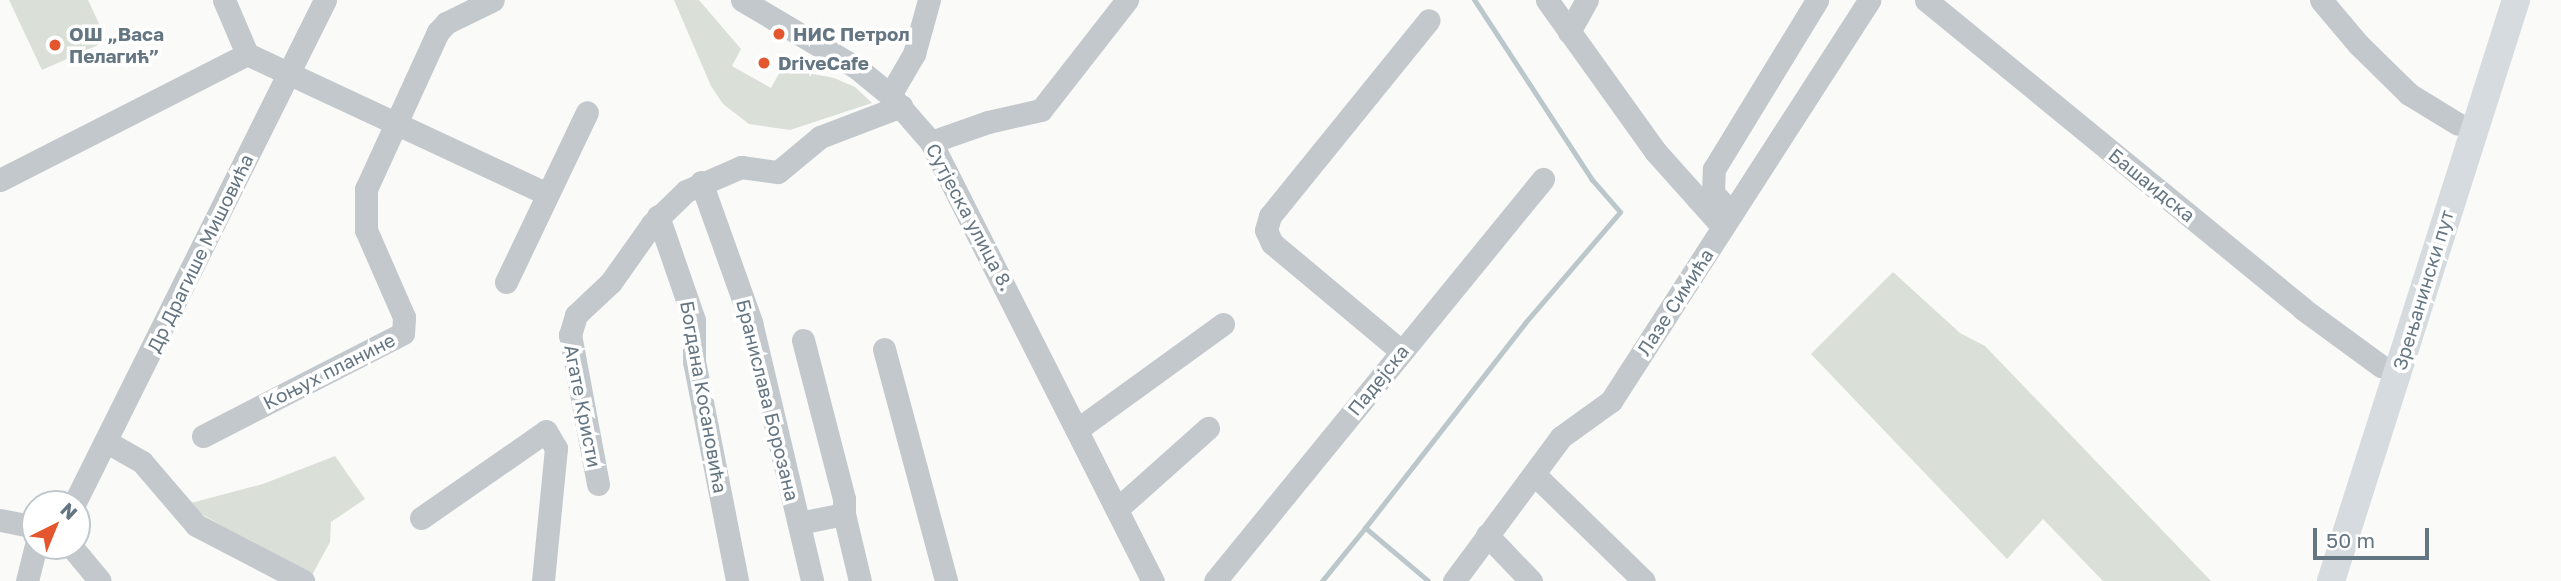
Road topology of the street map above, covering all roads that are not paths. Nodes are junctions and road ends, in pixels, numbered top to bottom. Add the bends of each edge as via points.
1 (224, 0) edge
2 (325, 0) edge
3 (493, 0) edge
4 (742, 0) edge
5 (929, 0) edge
6 (1127, 0) edge
7 (1547, 0) edge
8 (1587, 0) edge
9 (1817, 0) edge
10 (1869, 0) edge
11 (1926, 0) edge
12 (2321, 0) edge
13 (2497, 0) edge
14 (2516, 0) edge
15 (1429, 20) dead end
16 (1569, 32) junction
17 (247, 54) junction
18 (289, 74) junction
19 (895, 101) junction
20 (587, 112) dead end
21 (395, 122) junction
22 (2458, 124) junction
23 (931, 142) junction
24 (1543, 179) dead end
25 (0, 180) edge
26 (701, 183) junction
27 (547, 194) junction
28 (658, 216) junction
29 (1728, 220) junction
30 (506, 282) dead end
31 (1223, 324) dead end
32 (803, 340) dead end
33 (884, 349) dead end
34 (1401, 351) junction
35 (2381, 366) junction
36 (1208, 428) dead end
37 (1078, 429) junction
38 (203, 436) dead end
39 (107, 442) junction
40 (1534, 474) junction
41 (598, 484) dead end
42 (81, 490) edge
43 (1117, 509) junction
44 (844, 514) junction
45 (421, 518) dead end
46 (1, 522) edge
47 (799, 523) junction
48 (21, 525) edge
49 (1487, 535) junction
50 (32, 560) edge
51 (83, 560) edge
52 (27, 581) edge
53 (100, 581) edge
54 (303, 581) edge
55 (543, 581) edge
56 (737, 581) edge
57 (812, 581) edge
58 (860, 581) edge
59 (946, 581) edge
60 (1153, 581) edge
61 (1215, 581) edge
62 (1454, 581) edge
63 (1531, 581) edge
64 (1644, 581) edge
65 (2314, 581) edge
66 (2331, 581) edge

1 - 17 street
2 - 18 street, Др Драгише Мишовића
3 - 21 street via 446,23
4 - 19 street, Сутјеска улица 8. via 829,49
5 - 19 street
6 - 23 street via 1041,110
7 - 16 street
8 - 16 street
9 - 29 street via 1714,169 1713,193
10 - 29 street, Лазе Симића
11 - 35 street, Башаидска via 2302,309
12 - 22 street via 2409,94
13 - 22 main road, Зрењанински пут
14 - 66 main road, Зрењанински пут
15 - 34 street via 1270,216 1266,230 1272,243
16 - 29 street via 1655,151
17 - 18 street
17 - 25 street
18 - 21 street
18 - 39 street, Др Драгише Мишовића
19 - 23 street, Сутјеска улица 8.
19 - 26 street, Агате Кристи via 820,137 778,172 741,167
20 - 27 street
21 - 27 street
21 - 38 street, Коњух планине via 362,204 366,230 404,317 403,333
22 - 35 main road, Зрењанински пут
23 - 37 street, Сутјеска улица 8.
24 - 34 street, Падејска
26 - 28 street, Агате Кристи
26 - 47 street, Бранислава Борозана via 751,322
27 - 30 street
28 - 41 street, Агате Кристи via 620,271 576,315 570,328
28 - 56 street, Богдана Косановића via 694,320 694,361
29 - 40 street, Лазе Симића via 1611,401 1561,437
31 - 37 street
32 - 44 street
33 - 59 street
34 - 61 street, Падејска
35 - 65 main road, Зрењанински пут
36 - 43 street
37 - 43 street, Сутјеска улица 8.
39 - 42 street, Др Драгише Мишовића
39 - 54 street via 142,462 196,525
40 - 49 street, Лазе Симића
40 - 64 street
43 - 60 street, Сутјеска улица 8.
44 - 47 street
44 - 58 street
45 - 55 street via 546,431 556,448
46 - 48 street
47 - 57 street, Бранислава Борозана
49 - 62 street, Лазе Симића
49 - 63 street
50 - 52 street
51 - 53 street

